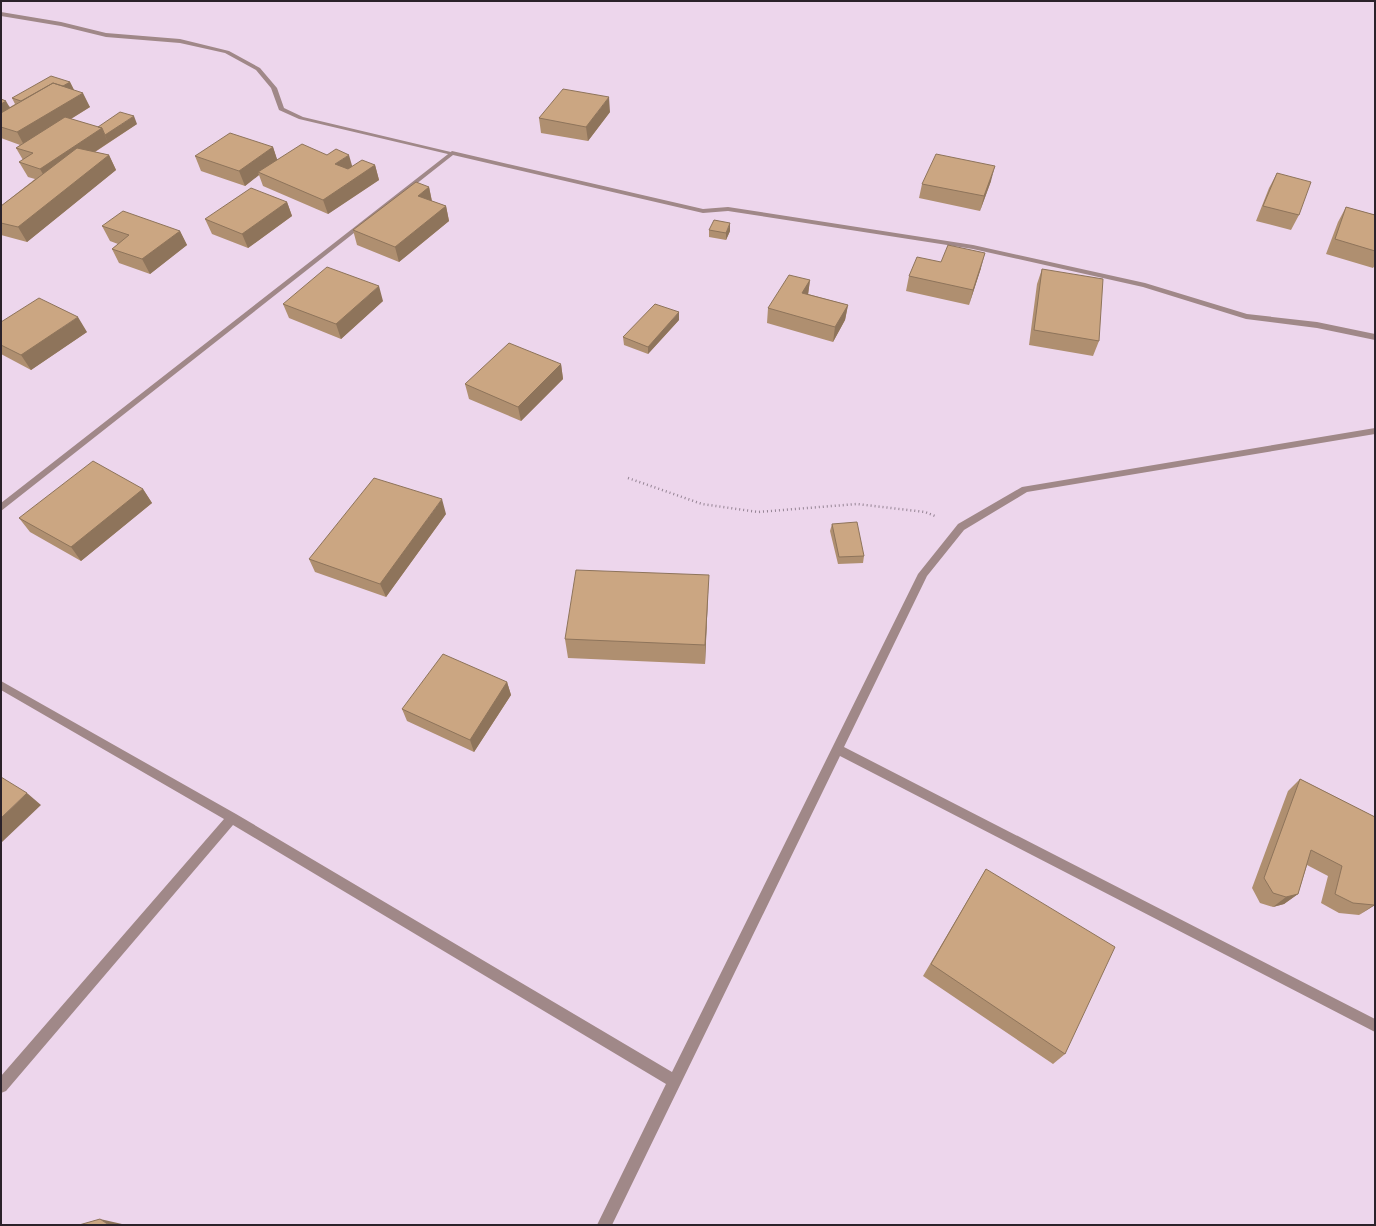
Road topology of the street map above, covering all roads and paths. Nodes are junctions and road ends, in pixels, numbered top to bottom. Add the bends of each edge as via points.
1 (1, 14) edge
2 (452, 153) junction
3 (1375, 337) edge
4 (1375, 431) edge
5 (628, 478) dead end
6 (1, 508) edge
7 (961, 527) junction
8 (1, 685) edge
9 (837, 749) junction
10 (232, 818) junction
11 (1375, 1026) edge
12 (674, 1081) junction
13 (1, 1086) edge
14 (604, 1225) edge

1 - 2 street via 106,35 180,41 227,52 258,69 274,88 281,109 301,118
2 - 3 street via 703,211 728,209 973,247 1145,285 1246,316 1317,325
2 - 6 street
4 - 7 street via 1025,489
5 - 7 path via 702,504 758,512 858,504 925,512
7 - 9 street via 923,574
8 - 10 street
9 - 11 street
9 - 12 street
10 - 12 street
10 - 13 street
12 - 14 street

